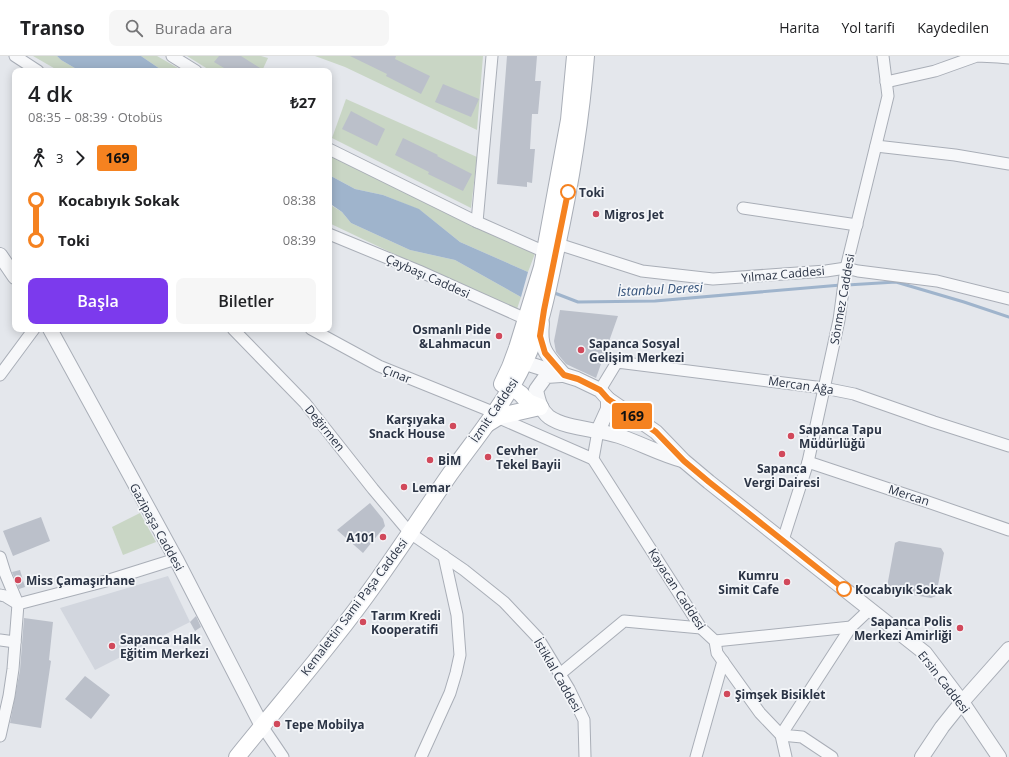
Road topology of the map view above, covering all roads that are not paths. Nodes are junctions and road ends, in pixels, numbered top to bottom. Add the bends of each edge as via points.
1 (15, 56) edge
2 (172, 56) edge
3 (492, 56) edge
4 (575, 56) edge
5 (586, 56) edge
6 (883, 56) edge
7 (1009, 58) edge
8 (33, 68) edge
9 (191, 68) edge
10 (886, 82) junction
11 (876, 146) junction
12 (332, 150) edge
13 (1009, 164) edge
14 (743, 208) dead end
15 (477, 222) junction
16 (856, 225) junction
17 (332, 235) edge
18 (0, 255) edge
19 (549, 258) junction
20 (846, 272) junction
21 (12, 273) edge
22 (1009, 300) edge
23 (533, 312) junction
24 (32, 332) edge
25 (52, 332) edge
26 (236, 332) edge
27 (317, 332) edge
28 (0, 375) edge
29 (512, 375) junction
30 (564, 375) junction
31 (824, 388) junction
32 (604, 394) junction
33 (540, 407) junction
34 (490, 417) junction
35 (598, 431) junction
36 (1009, 446) edge
37 (465, 452) joint
38 (593, 459) junction
39 (684, 461) junction
40 (808, 462) junction
41 (1009, 530) edge
42 (410, 533) junction
43 (783, 540) junction
44 (444, 556) junction
45 (0, 557) edge
46 (176, 559) junction
47 (0, 595) edge
48 (18, 604) junction
49 (870, 609) junction
50 (851, 627) junction
51 (701, 628) junction
52 (0, 640) edge
53 (15, 642) junction
54 (715, 642) junction
55 (1009, 649) edge
56 (722, 661) junction
57 (560, 674) junction
58 (962, 702) junction
59 (262, 726) junction
60 (781, 735) junction
61 (0, 736) edge
62 (236, 757) edge
63 (283, 757) edge
64 (422, 757) edge
65 (585, 757) edge
66 (696, 757) edge
67 (786, 757) edge
68 (832, 757) edge
69 (922, 757) edge
70 (999, 757) edge

1 - 8 street
2 - 9 street
3 - 15 street
4 - 19 main road, İzmit Caddesi via 569,120
5 - 19 main road, İzmit Caddesi via 580,122 568,192
6 - 10 street, Sönmez Caddesi
7 - 10 street via 977,56 935,71
10 - 11 street, Sönmez Caddesi via 888,96
11 - 13 street
11 - 16 street, Sönmez Caddesi
12 - 15 street, Yılmaz Caddesi
14 - 16 street
15 - 19 street, Yılmaz Caddesi
16 - 20 street, Sönmez Caddesi
17 - 23 street, Çaybaşı Caddesi via 419,272
18 - 21 street
19 - 20 street, Yılmaz Caddesi via 713,279 826,271
19 - 23 main road, İzmit Caddesi
20 - 22 street, Yılmaz Caddesi via 858,271 937,281
20 - 31 street, Sönmez Caddesi via 839,320
23 - 29 main road, İzmit Caddesi
23 - 30 street via 545,353
24 - 28 street
25 - 46 street, Gazipaşa Caddesi
26 - 42 street, Değirmen via 305,403
27 - 34 street, Çınar via 379,366
29 - 30 street
29 - 33 main road via 521,394 528,402
29 - 34 main road, İzmit Caddesi
30 - 32 street via 578,379
30 - 33 street via 546,376 536,390
31 - 32 street, Mercan Ağa via 617,362
31 - 36 street, Mercan Ağa via 854,394
31 - 40 street, Sönmez Caddesi
32 - 35 street via 608,409
32 - 39 street, Ersin Caddesi via 656,432
33 - 34 main road
33 - 35 street via 548,417 568,425
34 - 37 main road, İzmit Caddesi
34 - 38 street
35 - 38 street
35 - 39 street via 619,436
37 - 42 main road, Kemalettin Sami Paşa Caddesi
38 - 51 street, Kayacan Caddesi
39 - 43 street, Ersin Caddesi
40 - 41 street, Mercan
40 - 43 street, Sönmez Caddesi
42 - 44 street, İstiklal Caddesi
42 - 59 main road, Kemalettin Sami Paşa Caddesi via 334,638
43 - 49 street, Ersin Caddesi
44 - 57 street, İstiklal Caddesi via 504,602 538,638
44 - 64 street via 457,615 460,655 450,693
45 - 48 street
46 - 48 street
46 - 59 street, Gazipaşa Caddesi
47 - 48 street
48 - 53 street
49 - 50 street
49 - 58 street, Ersin Caddesi via 925,653
50 - 54 street
50 - 60 street
51 - 54 street, Kayacan Caddesi
51 - 57 street via 624,621
52 - 53 street
53 - 61 street via 14,669
54 - 56 street, Kayacan Caddesi
55 - 58 street
56 - 60 street, Kayacan Caddesi via 760,713
56 - 66 street
57 - 65 street, İstiklal Caddesi via 584,720
58 - 69 street
58 - 70 street, Ersin Caddesi
59 - 62 main road, Kemalettin Sami Paşa Caddesi
59 - 63 street
60 - 67 street
60 - 68 street via 802,737

